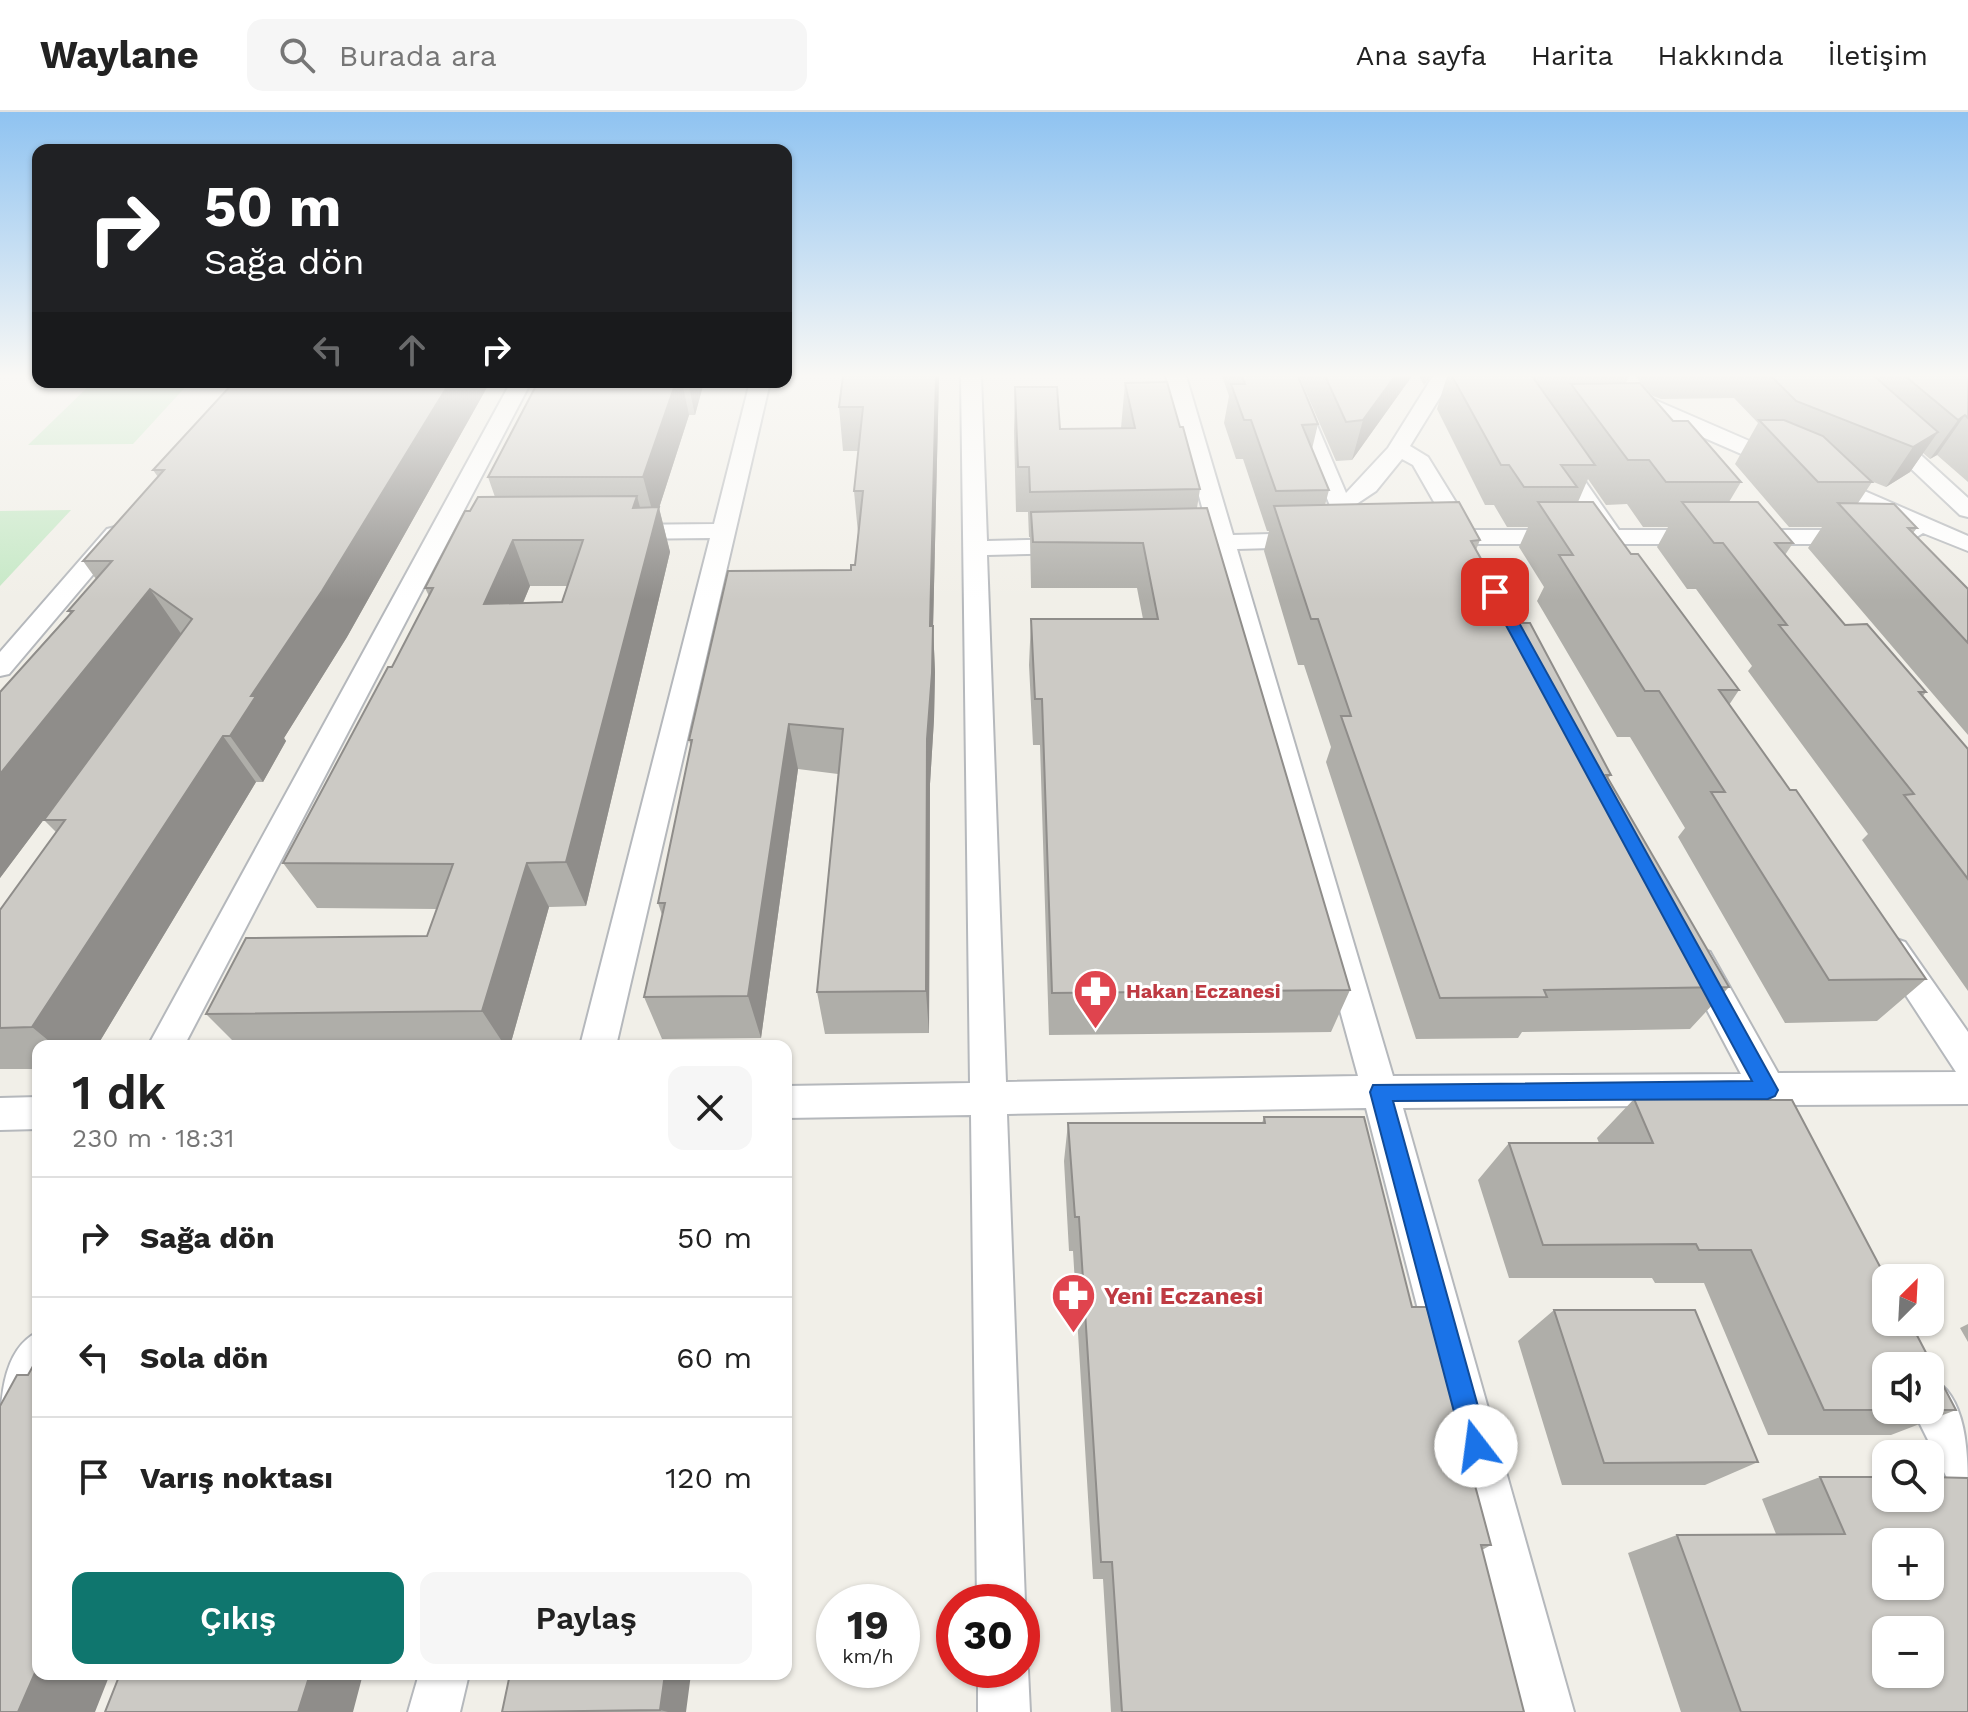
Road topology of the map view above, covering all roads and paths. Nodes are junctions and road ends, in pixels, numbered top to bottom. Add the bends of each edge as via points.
1 (483, 451) edge
2 (744, 451) edge
3 (973, 451) edge
4 (1197, 451) edge
5 (1317, 451) edge
6 (1396, 451) edge
7 (1403, 451) edge
8 (1554, 451) edge
9 (1754, 451) edge
10 (1904, 451) edge
11 (1339, 504) junction
12 (1968, 510) edge
13 (133, 513) edge
14 (1735, 514) edge
15 (1921, 524) junction
16 (725, 531) junction
17 (439, 532) junction
18 (470, 532) edge
19 (598, 532) edge
20 (1417, 538) edge
21 (1613, 538) junction
22 (1755, 538) junction
23 (1223, 542) junction
24 (1177, 543) edge
25 (1968, 544) edge
26 (1100, 545) edge
27 (976, 548) junction
28 (1473, 551) junction
29 (1775, 562) edge
30 (1631, 564) edge
31 (0, 668) edge
32 (1879, 930) edge
33 (1685, 938) edge
34 (169, 1040) edge
35 (599, 1040) edge
36 (1968, 1061) edge
37 (1968, 1088) edge
38 (1768, 1090) junction
39 (1380, 1092) junction
40 (989, 1099) junction
41 (792, 1102) edge
42 (32, 1113) edge
43 (0, 1114) edge
44 (1790, 1132) edge
45 (32, 1364) edge
46 (1943, 1424) edge
47 (0, 1425) edge
48 (1968, 1472) edge
49 (1001, 1584) edge
50 (442, 1680) edge
51 (1003, 1688) edge
52 (434, 1712) edge
53 (1004, 1712) edge
54 (1548, 1712) edge

1 - 17 street
2 - 16 street
3 - 27 street
4 - 23 street
5 - 11 street
6 - 11 street via 1358,496
7 - 28 street via 1421,461
8 - 21 street
9 - 15 street
10 - 12 street
11 - 23 street via 1362,539
13 - 31 street
14 - 22 street
15 - 22 street via 1894,536
15 - 25 street
16 - 19 street
16 - 35 street
17 - 18 street
17 - 34 street
20 - 28 street
21 - 22 street
21 - 28 street
21 - 30 street
22 - 29 street
23 - 24 street
23 - 39 street
26 - 27 street
27 - 40 street
32 - 36 street
33 - 38 street
37 - 38 street
38 - 39 street
38 - 44 street
39 - 40 street
39 - 54 street
40 - 41 street
40 - 49 street
42 - 43 street
45 - 47 street
46 - 48 street
50 - 52 street
51 - 53 street

